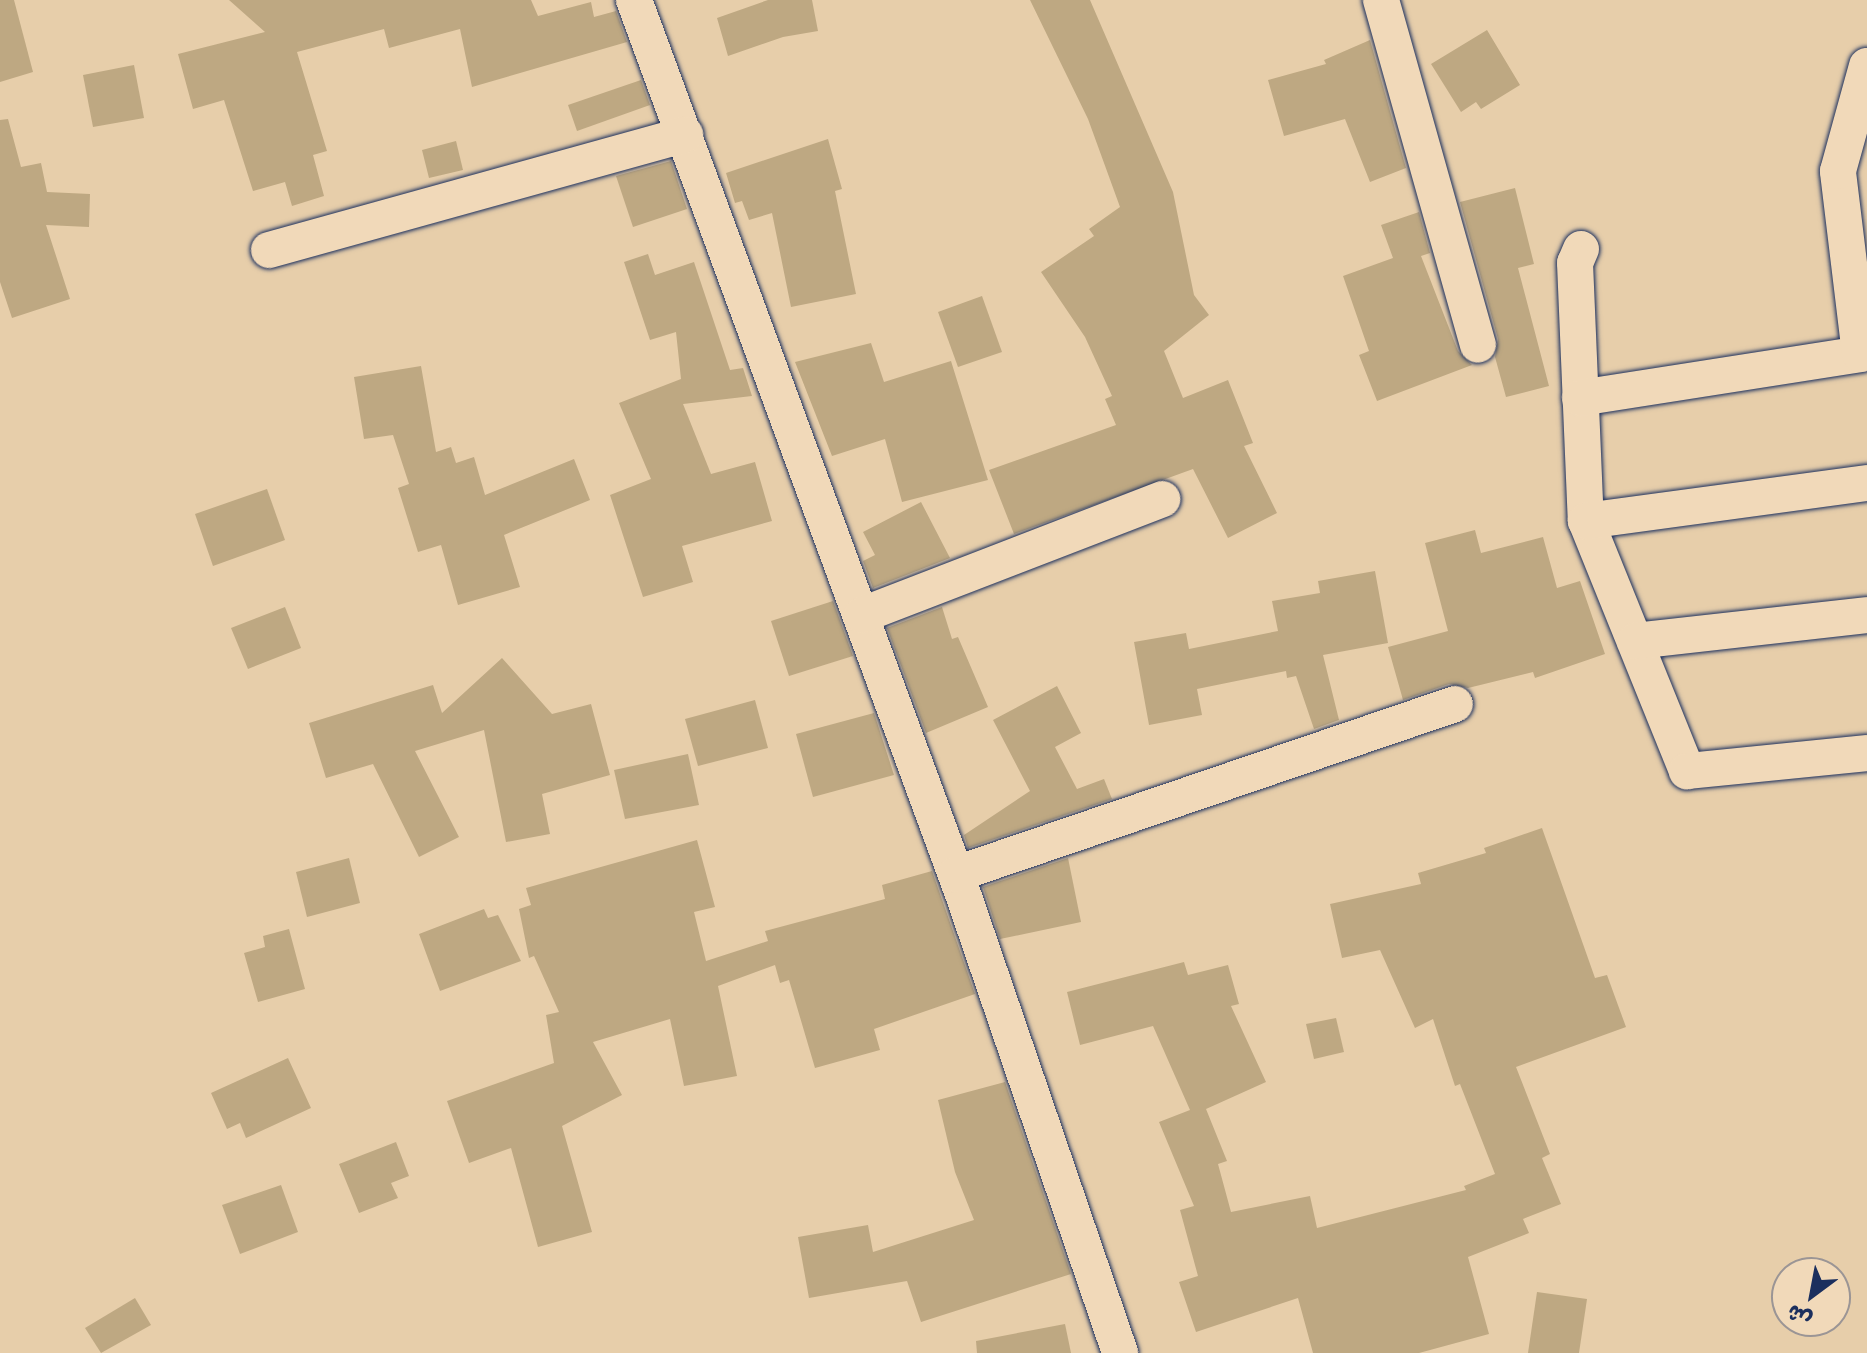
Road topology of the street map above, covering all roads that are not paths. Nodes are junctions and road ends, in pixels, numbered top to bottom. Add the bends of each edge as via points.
1 (634, 0) edge
2 (1381, 0) edge
3 (1867, 66) edge
4 (685, 135) junction
5 (1581, 249) dead end
6 (269, 250) dead end
7 (1478, 345) dead end
8 (1864, 355) edge
9 (1580, 398) junction
10 (1867, 483) edge
11 (1162, 499) dead end
12 (1586, 521) junction
13 (862, 615) junction
14 (1867, 615) edge
15 (1635, 641) junction
16 (1455, 704) dead end
17 (1867, 753) edge
18 (956, 874) junction
19 (1120, 1353) edge

1 - 4 street
2 - 7 street
3 - 8 street via 1838,171
4 - 6 street
4 - 13 street
5 - 9 street via 1575,263
8 - 9 street
9 - 12 street
10 - 12 street
11 - 13 street
12 - 15 street
13 - 18 street
14 - 15 street
15 - 17 street via 1687,771
16 - 18 street
18 - 19 street

